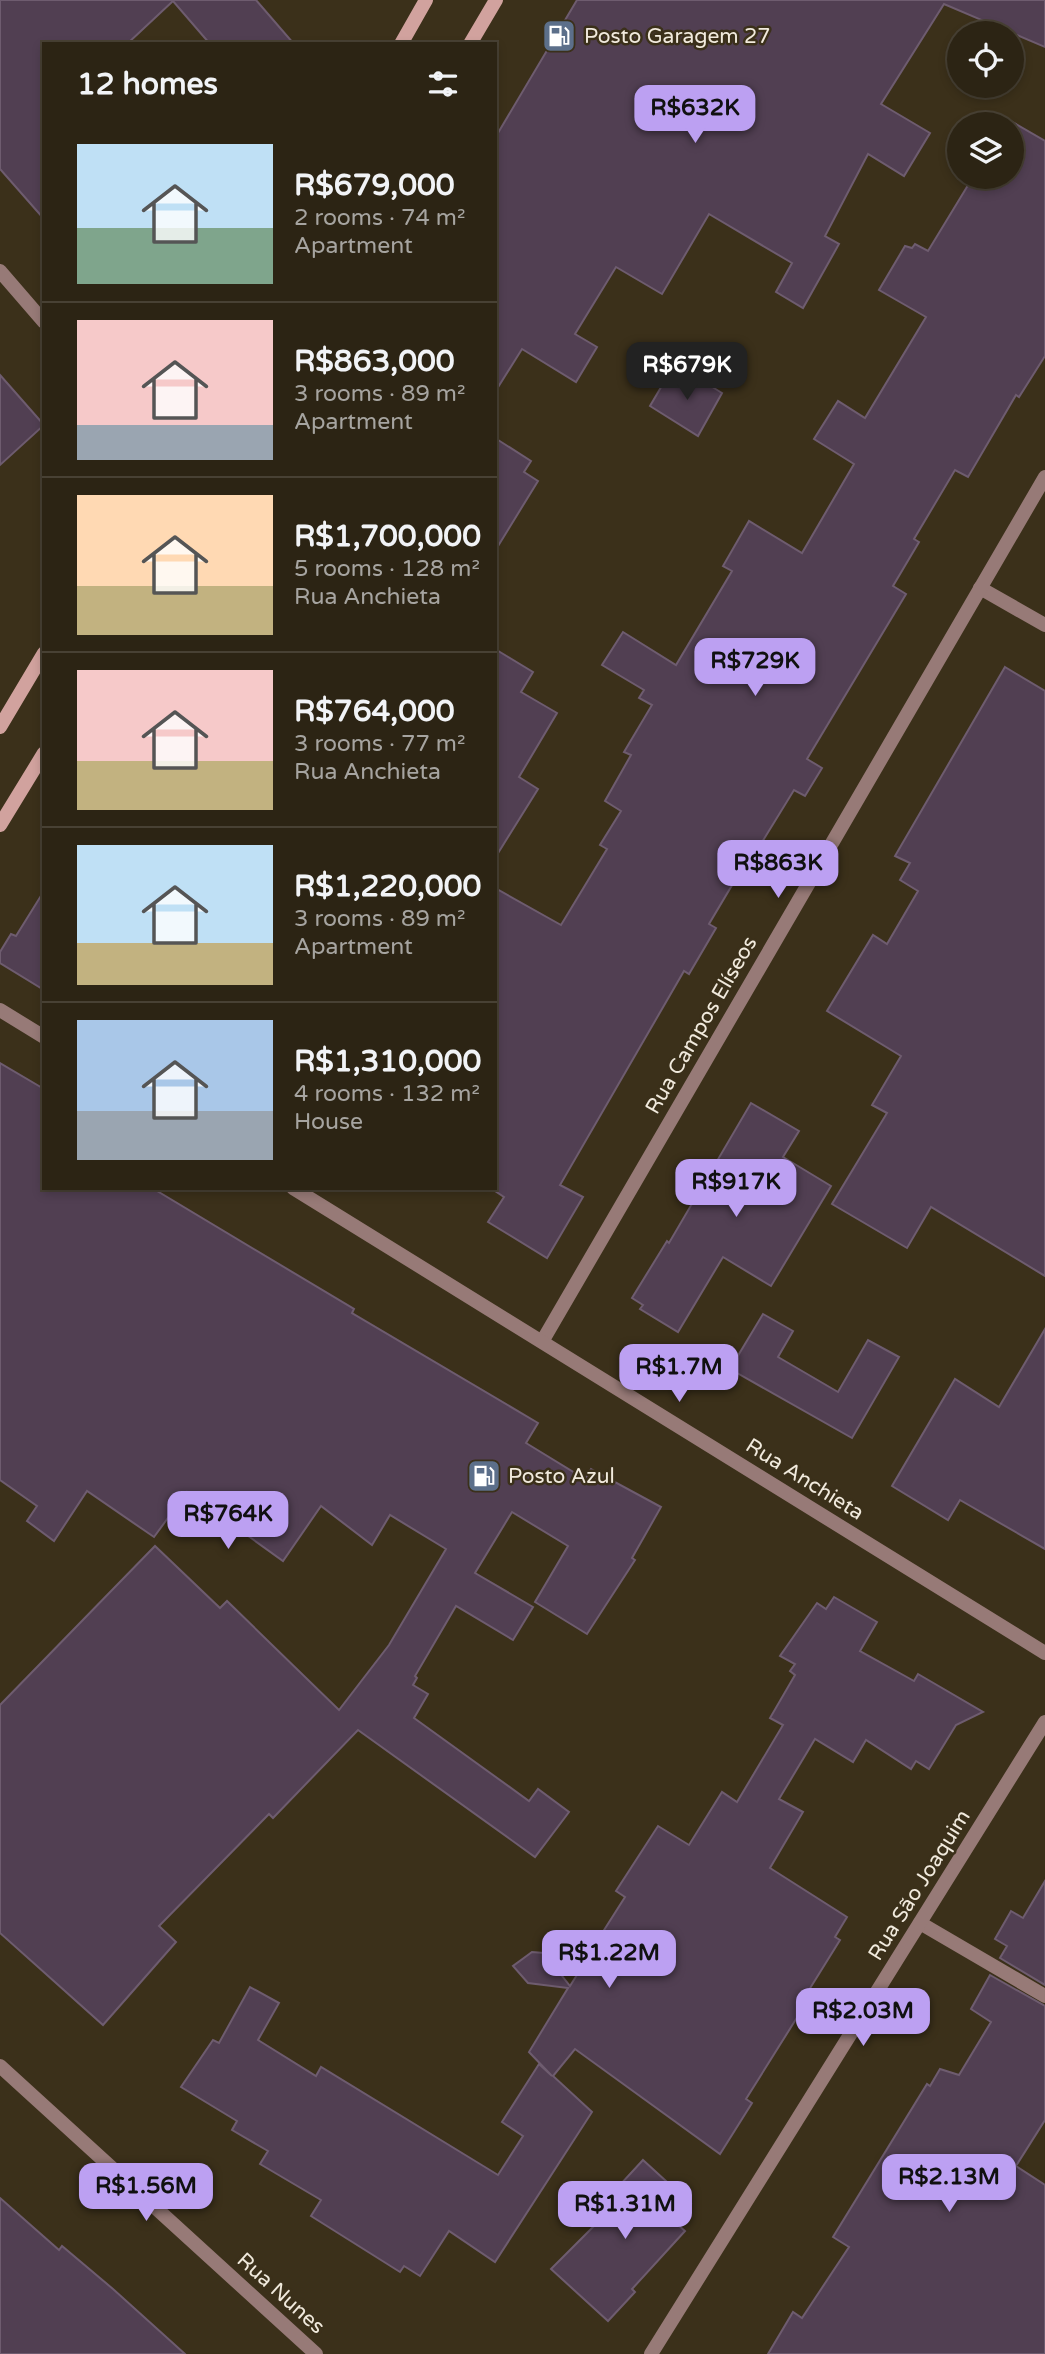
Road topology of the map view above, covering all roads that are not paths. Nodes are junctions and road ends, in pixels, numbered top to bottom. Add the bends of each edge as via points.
1 (426, 0) edge
2 (496, 0) edge
3 (402, 42) edge
4 (471, 42) edge
5 (0, 271) edge
6 (42, 321) edge
7 (1045, 477) edge
8 (980, 587) junction
9 (1045, 625) edge
10 (42, 656) edge
11 (0, 727) edge
12 (42, 755) edge
13 (0, 825) edge
14 (0, 1010) edge
15 (42, 1036) edge
16 (296, 1190) edge
17 (542, 1340) junction
18 (1045, 1653) edge
19 (1045, 1723) edge
20 (920, 1923) junction
21 (1045, 1996) edge
22 (0, 2066) edge
23 (316, 2354) edge
24 (651, 2354) edge

1 - 3 main road
2 - 4 main road
5 - 6 street
7 - 8 street, Rua Campos Elíseos
8 - 9 street
8 - 17 street, Rua Campos Elíseos
10 - 11 main road
12 - 13 main road
14 - 15 street
16 - 17 street, Rua Anchieta
17 - 18 street, Rua Anchieta
19 - 20 street, Rua São Joaquim
20 - 21 street
20 - 24 street, Rua São Joaquim
22 - 23 street, Rua Nunes

